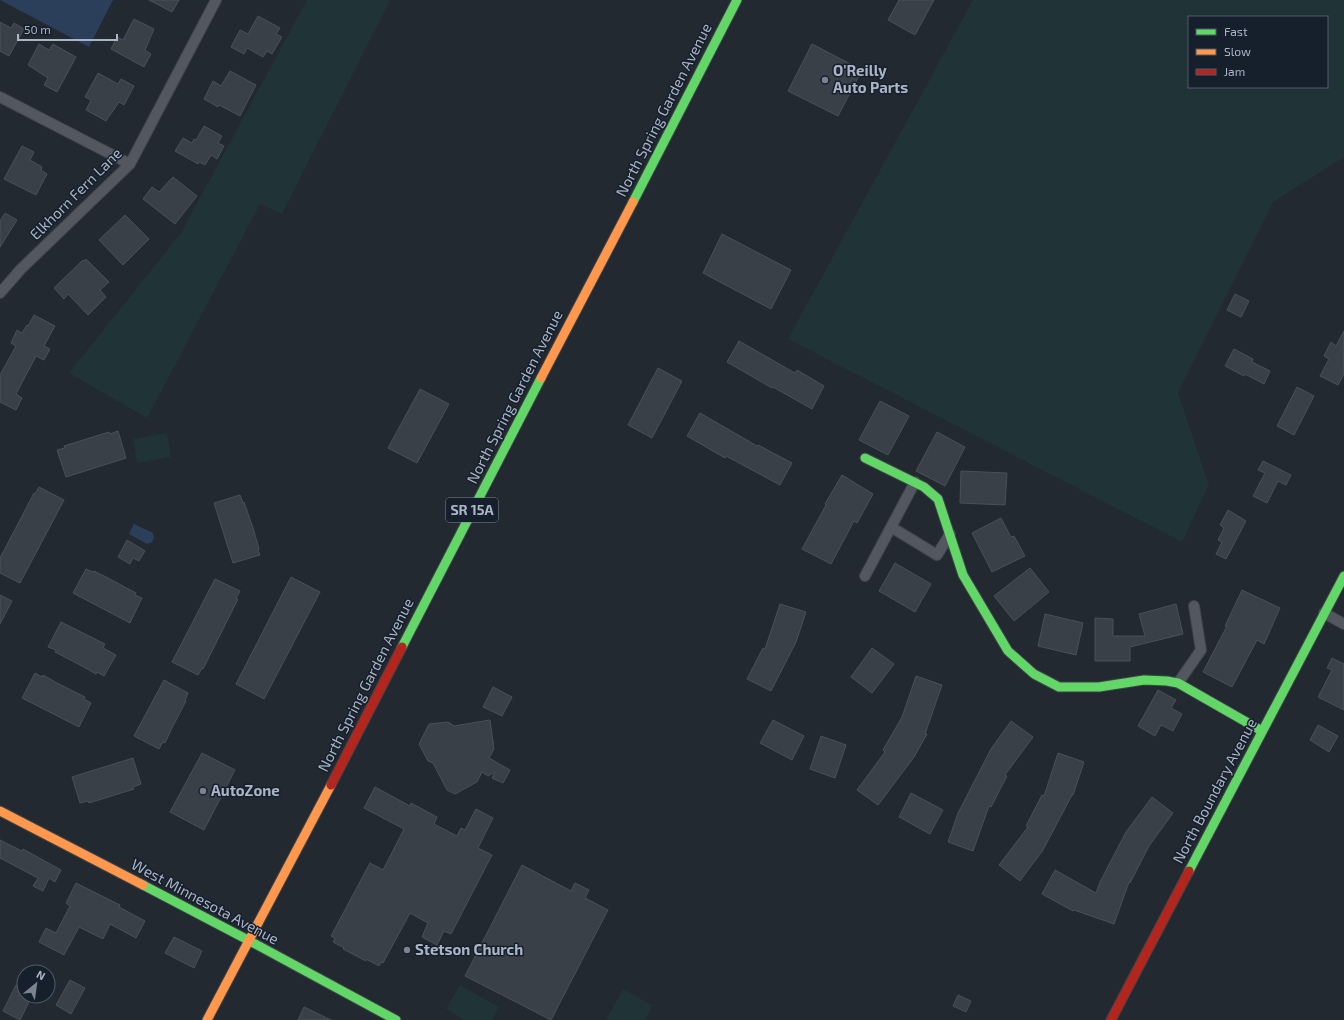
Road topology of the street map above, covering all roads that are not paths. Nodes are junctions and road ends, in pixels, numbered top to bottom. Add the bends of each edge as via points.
1 (216, 0) edge
2 (737, 0) edge
3 (0, 97) edge
4 (130, 164) junction
5 (0, 293) edge
6 (865, 458) dead end
7 (915, 482) junction
8 (891, 527) junction
9 (950, 534) junction
10 (865, 576) dead end
11 (1344, 576) edge
12 (1194, 606) dead end
13 (1324, 613) junction
14 (1344, 624) edge
15 (1178, 683) junction
16 (1262, 731) junction
17 (0, 811) edge
18 (248, 940) junction
19 (207, 1020) edge
20 (396, 1020) edge
21 (1111, 1020) edge

1 - 4 street, Elkhorn Fern Lane
2 - 18 main road, North Spring Garden Avenue / SR 15A
3 - 4 street
4 - 5 street, Elkhorn Fern Lane via 21,269
6 - 7 main road
7 - 8 street
7 - 9 main road via 938,499
8 - 9 street via 937,555
8 - 10 street
9 - 15 main road via 963,575 1008,651 1034,674 1059,687 1099,687 1144,680
11 - 13 main road, North Boundary Avenue
12 - 15 street via 1201,650
13 - 14 street
13 - 16 main road, North Boundary Avenue
15 - 16 main road
16 - 21 main road, North Boundary Avenue
17 - 18 main road, West Minnesota Avenue
18 - 19 main road, North Spring Garden Avenue / SR 15A
18 - 20 main road, West Minnesota Avenue

